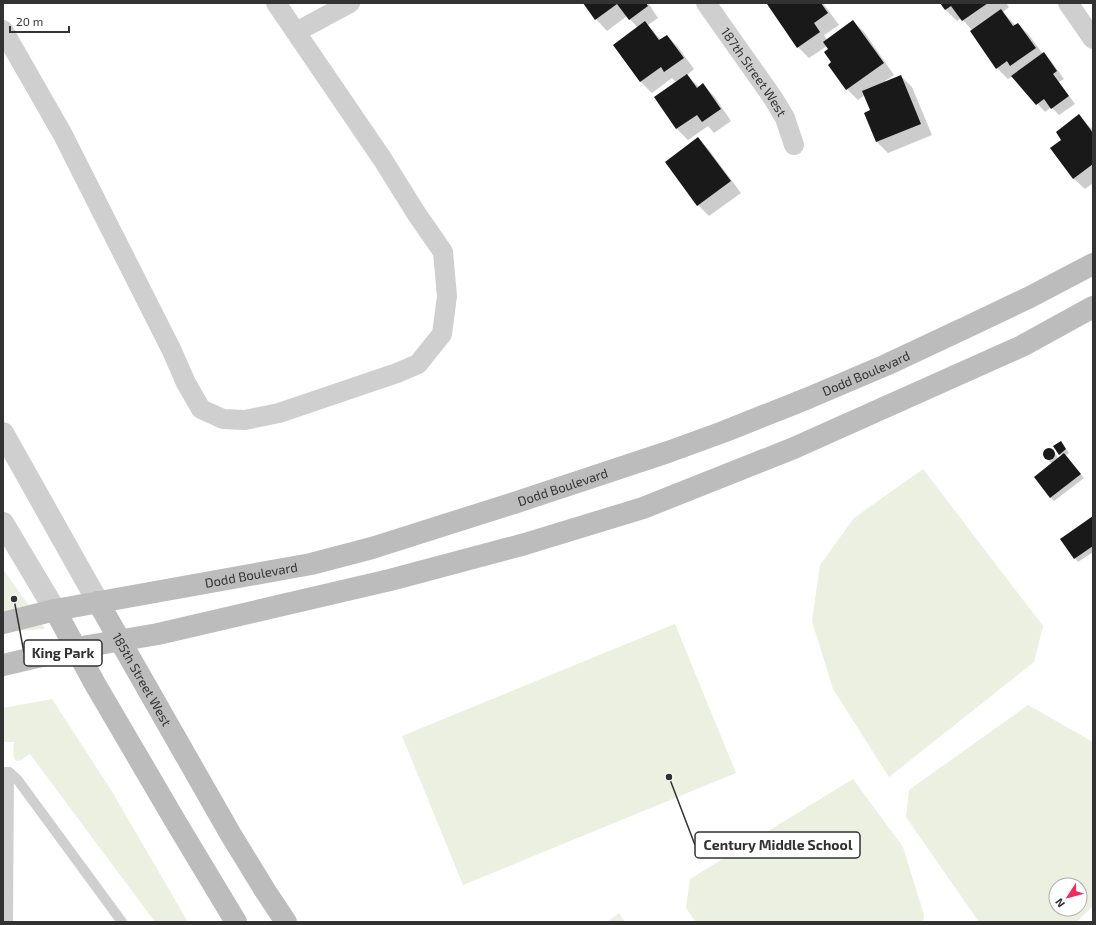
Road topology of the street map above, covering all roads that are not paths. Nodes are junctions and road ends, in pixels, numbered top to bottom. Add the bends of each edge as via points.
1 (276, 3) edge
2 (350, 3) edge
3 (706, 3) edge
4 (1068, 3) edge
5 (3, 30) edge
6 (296, 32) junction
7 (1093, 39) edge
8 (794, 145) dead end
9 (1093, 264) edge
10 (1093, 307) edge
11 (3, 434) edge
12 (3, 524) edge
13 (98, 602) junction
14 (55, 610) junction
15 (3, 623) edge
16 (119, 640) junction
17 (76, 648) junction
18 (3, 665) edge
19 (6, 772) edge
20 (8, 922) edge
21 (122, 922) edge
22 (236, 922) edge
23 (286, 922) edge

1 - 6 street
2 - 6 street
3 - 8 street, 187th Street West via 773,98 785,118
4 - 7 street
5 - 6 street via 64,135 186,383 202,409 223,419 245,420 279,413 418,364 442,334 447,296 443,252
9 - 13 main road, Dodd Boulevard via 1006,309 873,371 668,452 372,548 311,564
10 - 16 main road via 1022,346 794,448 643,508 525,544 390,580 158,634
11 - 13 street, 185th Street West
12 - 14 street
13 - 14 main road, Dodd Boulevard
13 - 16 main road, 185th Street West
14 - 15 main road, Dodd Boulevard
14 - 17 main road
16 - 17 main road
16 - 23 main road, 185th Street West via 231,834
17 - 18 main road
17 - 22 main road
19 - 20 lane
19 - 21 lane via 17,778

